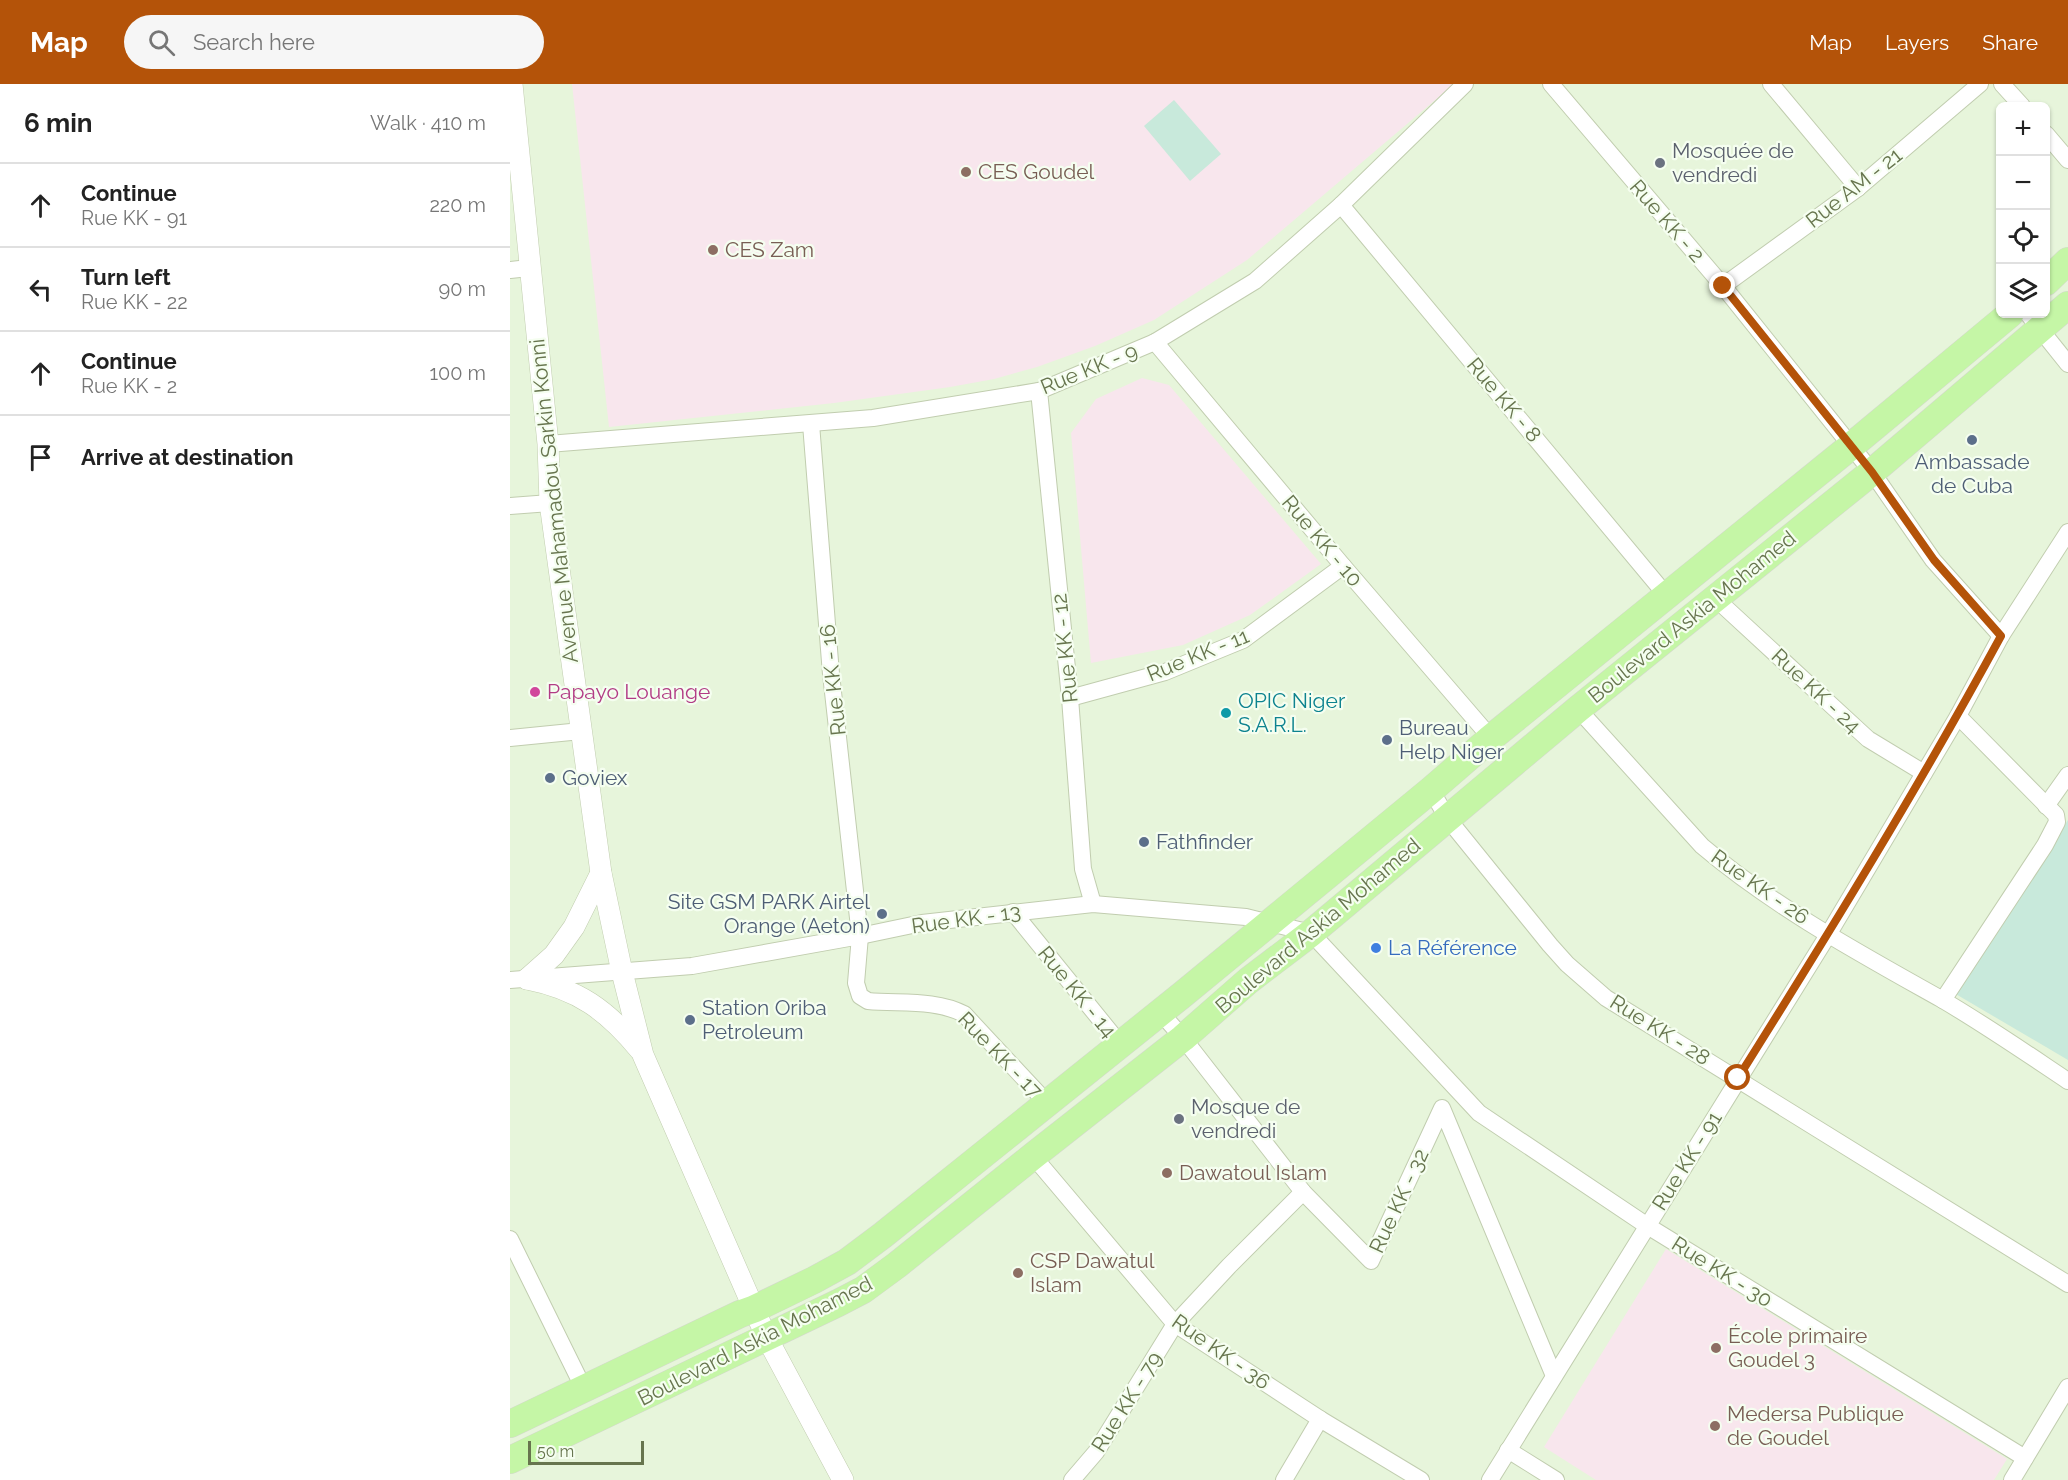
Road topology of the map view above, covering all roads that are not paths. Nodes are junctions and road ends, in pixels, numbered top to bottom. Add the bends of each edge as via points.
1 (512, 84) edge
2 (1465, 84) edge
3 (1551, 84) edge
4 (1771, 84) edge
5 (1980, 84) edge
6 (2002, 84) edge
7 (2018, 102) edge
8 (2050, 139) edge
9 (2068, 160) edge
10 (1858, 188) junction
11 (1341, 205) junction
12 (2068, 261) edge
13 (520, 269) edge
14 (2050, 278) edge
15 (1723, 286) junction
16 (2068, 305) edge
17 (2005, 318) edge
18 (2034, 322) edge
19 (1155, 342) junction
20 (2068, 364) edge
21 (1039, 392) junction
22 (811, 424) junction
23 (548, 444) junction
24 (1850, 447) junction
25 (1872, 472) junction
26 (550, 503) junction
27 (510, 506) edge
28 (2068, 532) edge
29 (1343, 566) junction
30 (1666, 595) junction
31 (1715, 598) junction
32 (2001, 636) junction
33 (1070, 698) junction
34 (1578, 709) junction
35 (1958, 716) junction
36 (581, 731) junction
37 (510, 738) edge
38 (1491, 738) junction
39 (1924, 774) junction
40 (2068, 776) edge
41 (1431, 790) junction
42 (2046, 806) junction
43 (1449, 819) junction
44 (601, 873) junction
45 (1093, 904) junction
46 (1013, 912) junction
47 (1271, 922) junction
48 (1311, 933) junction
49 (1828, 935) junction
50 (860, 936) junction
51 (622, 972) junction
52 (518, 980) edge
53 (856, 983) joint
54 (1943, 1000) junction
55 (1160, 1012) junction
56 (1183, 1038) junction
57 (1120, 1044) junction
58 (644, 1055) junction
59 (1738, 1078) junction
60 (2068, 1081) edge
61 (1047, 1103) junction
62 (1033, 1156) junction
63 (1303, 1192) junction
64 (1646, 1225) junction
65 (510, 1239) edge
66 (2068, 1284) edge
67 (754, 1309) junction
68 (1175, 1324) junction
69 (766, 1338) junction
70 (1554, 1376) junction
71 (583, 1387) junction
72 (2068, 1387) edge
73 (1320, 1419) junction
74 (510, 1424) edge
75 (1508, 1450) junction
76 (2025, 1458) junction
77 (510, 1460) edge
78 (843, 1480) edge
79 (1072, 1480) edge
80 (1284, 1480) edge
81 (1421, 1480) edge
82 (1490, 1480) edge
83 (1556, 1480) edge
84 (2012, 1480) edge

1 - 13 street, Avenue Mahamadou Sarkin Konni
2 - 11 street, Rue KK - 9
3 - 15 street, Rue KK - 2
4 - 10 street
5 - 10 street, Rue AM - 21
6 - 7 street
8 - 9 street
10 - 15 street, Rue AM - 21
11 - 19 street, Rue KK - 9 via 1255,280
11 - 30 street, Rue KK - 8
12 - 14 main road
13 - 23 street, Avenue Mahamadou Sarkin Konni
15 - 24 street, Rue KK - 2
16 - 18 main road, Boulevard Askia Mohamed
17 - 24 main road, Boulevard Askia Mohamed
18 - 20 street
18 - 25 main road, Boulevard Askia Mohamed
19 - 21 street, Rue KK - 9
19 - 29 street, Rue KK - 10
21 - 22 street, Rue KK - 9
21 - 33 street, Rue KK - 12
22 - 23 street, Rue KK - 9
22 - 50 street, Rue KK - 16 via 831,674
23 - 26 street, Avenue Mahamadou Sarkin Konni
24 - 25 street, Rue KK - 2
24 - 30 main road, Boulevard Askia Mohamed
25 - 31 main road, Boulevard Askia Mohamed
25 - 32 street, Rue KK - 2 via 1934,560
26 - 27 street
26 - 36 street, Avenue Mahamadou Sarkin Konni
28 - 32 street, Rue KK - 91
29 - 33 street, Rue KK - 11 via 1243,640 1165,672
29 - 38 street, Rue KK - 10
30 - 38 main road, Boulevard Askia Mohamed
31 - 34 main road, Boulevard Askia Mohamed
31 - 39 street, Rue KK - 24 via 1868,739
32 - 35 street, Rue KK - 91
33 - 45 street, Rue KK - 12 via 1083,869
34 - 43 main road, Boulevard Askia Mohamed
34 - 49 street, Rue KK - 26 via 1702,846
35 - 39 street, Rue KK - 91
35 - 42 street
36 - 37 street
36 - 44 street, Avenue Mahamadou Sarkin Konni
38 - 41 main road, Boulevard Askia Mohamed
39 - 49 street, Rue KK - 91
40 - 42 street
41 - 43 street, Rue KK - 28
41 - 47 main road, Boulevard Askia Mohamed
42 - 54 street via 2058,819 2053,831
43 - 48 main road, Boulevard Askia Mohamed
43 - 59 street, Rue KK - 28 via 1550,945 1584,980 1606,998
44 - 51 street, Avenue Mahamadou Sarkin Konni
44 - 52 street via 574,927 554,955
45 - 46 street, Rue KK - 13
45 - 47 street, Rue KK - 13
46 - 50 street, Rue KK - 13 via 922,922
46 - 57 street, Rue KK - 14
47 - 48 street, Rue KK - 13
47 - 55 main road, Boulevard Askia Mohamed
48 - 56 main road, Boulevard Askia Mohamed
48 - 64 street, Rue KK - 30 via 1479,1113
49 - 54 street, Rue KK - 26
49 - 59 street, Rue KK - 91
50 - 51 street, Rue KK - 13 via 692,966
50 - 53 street, Rue KK - 16
51 - 52 street, Rue KK - 13
51 - 58 street, Avenue Mahamadou Sarkin Konni
52 - 58 street via 554,984 574,993 604,1012
53 - 61 street, Rue KK - 17 via 860,996 868,1000 940,1005 964,1014
54 - 60 street, Rue KK - 26
55 - 56 street, Rue KK - 32
55 - 57 main road, Boulevard Askia Mohamed
56 - 62 main road, Boulevard Askia Mohamed
56 - 63 street, Rue KK - 32
57 - 61 main road, Boulevard Askia Mohamed
58 - 67 street, Avenue Mahamadou Sarkin Konni
59 - 64 street, Rue KK - 91
59 - 66 street, Rue KK - 28
61 - 67 main road, Boulevard Askia Mohamed via 847,1262
62 - 68 street, Rue KK - 36
62 - 69 main road, Boulevard Askia Mohamed via 863,1290
63 - 68 street, Rue KK - 79
63 - 70 street, Rue KK - 32 via 1371,1262 1442,1108
64 - 70 street, Rue KK - 91
64 - 76 street, Rue KK - 30
65 - 71 street
67 - 69 street, Avenue Mahamadou Sarkin Konni
67 - 71 main road, Boulevard Askia Mohamed
68 - 73 street, Rue KK - 36
68 - 79 street, Rue KK - 79 via 1096,1452
69 - 77 main road, Boulevard Askia Mohamed
69 - 78 street, Avenue Mahamadou Sarkin Konni
70 - 75 street, Rue KK - 91
71 - 74 main road, Boulevard Askia Mohamed
72 - 76 street
73 - 80 street
73 - 81 street, Rue KK - 36
75 - 82 street, Rue KK - 91
75 - 83 street
76 - 84 street

